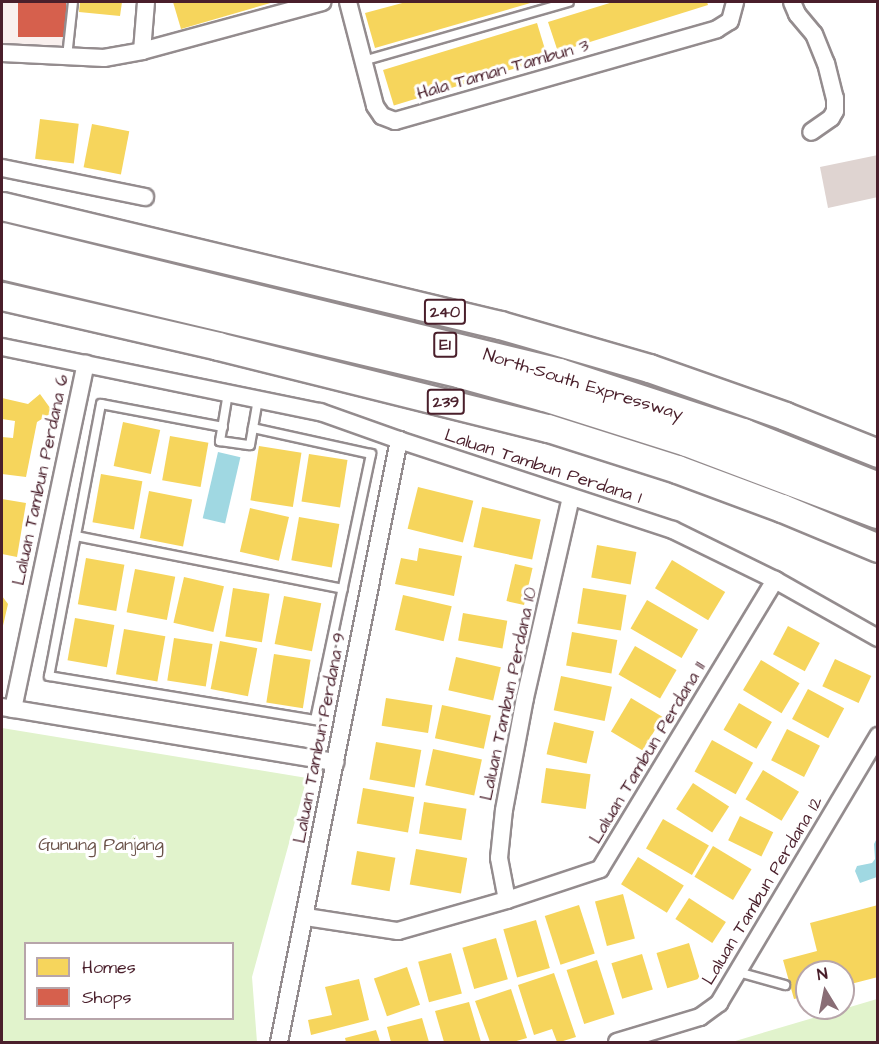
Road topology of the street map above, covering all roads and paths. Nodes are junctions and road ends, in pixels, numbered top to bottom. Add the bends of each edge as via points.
1 (73, 2) edge
2 (146, 2) edge
3 (322, 2) edge
4 (348, 2) edge
5 (569, 2) edge
6 (735, 2) edge
7 (792, 2) edge
8 (142, 51) junction
9 (2, 53) edge
10 (67, 57) junction
11 (363, 61) junction
12 (811, 132) dead end
13 (2, 168) edge
14 (2, 193) edge
15 (145, 197) dead end
16 (2, 206) edge
17 (73, 223) junction
18 (2, 239) edge
19 (2, 263) edge
20 (2, 296) edge
21 (2, 347) edge
22 (86, 364) junction
23 (228, 393) junction
24 (258, 399) junction
25 (223, 427) junction
26 (253, 428) junction
27 (399, 440) junction
28 (878, 453) edge
29 (878, 489) edge
30 (571, 497) junction
31 (878, 512) edge
32 (76, 536) junction
33 (878, 548) edge
34 (775, 580) junction
35 (343, 589) junction
36 (878, 638) edge
37 (7, 708) edge
38 (878, 736) edge
39 (335, 762) junction
40 (507, 900) junction
41 (306, 917) junction
42 (738, 972) junction
43 (785, 985) dead end
44 (279, 1042) edge
45 (617, 1042) edge

1 - 10 lane
2 - 8 street
3 - 8 street
4 - 11 street, Hala Taman Tambun 3
5 - 11 lane
6 - 11 street, Hala Taman Tambun 3 via 730,21 717,29 401,120 388,120 378,112
7 - 12 street via 814,34 835,98 831,117
8 - 10 street via 104,58
9 - 10 street
13 - 15 street
14 - 17 main road via 29,200
16 - 17 main road, 240
17 - 28 main road, 240 via 500,325 649,368
18 - 29 highway, North–South Expressway / E1 via 559,375 743,435
19 - 31 highway, North–South Expressway / E1 via 545,395 687,440
20 - 33 main road, 239 via 548,428 687,473
21 - 22 street, Laluan Tambun Perdana 1
22 - 23 street, Laluan Tambun Perdana 1
22 - 37 street, Laluan Tambun Perdana 6
23 - 24 street, Laluan Tambun Perdana 1
23 - 25 lane
24 - 26 lane
24 - 27 street, Laluan Tambun Perdana 1 via 320,412
25 - 26 lane via 220,441 250,445
25 - 32 lane via 101,404
26 - 35 lane via 371,454
27 - 30 street, Laluan Tambun Perdana 1
27 - 39 street, Laluan Tambun Perdana 9
30 - 34 street, Laluan Tambun Perdana 1 via 673,530
30 - 40 street, Laluan Tambun Perdana 10 via 504,810 499,858
32 - 35 lane
32 - 35 lane via 49,676 315,720
34 - 36 street, Laluan Tambun Perdana 1
34 - 40 street, Laluan Tambun Perdana 11 via 600,869
37 - 39 street
38 - 42 street, Laluan Tambun Perdana 12
39 - 41 street, Laluan Tambun Perdana 9
40 - 41 street, Laluan Tambun Perdana 11 via 398,931
41 - 44 street, Laluan Tambun Perdana 9
42 - 43 lane
42 - 45 street, Laluan Tambun Perdana 12 via 719,1003 700,1017

